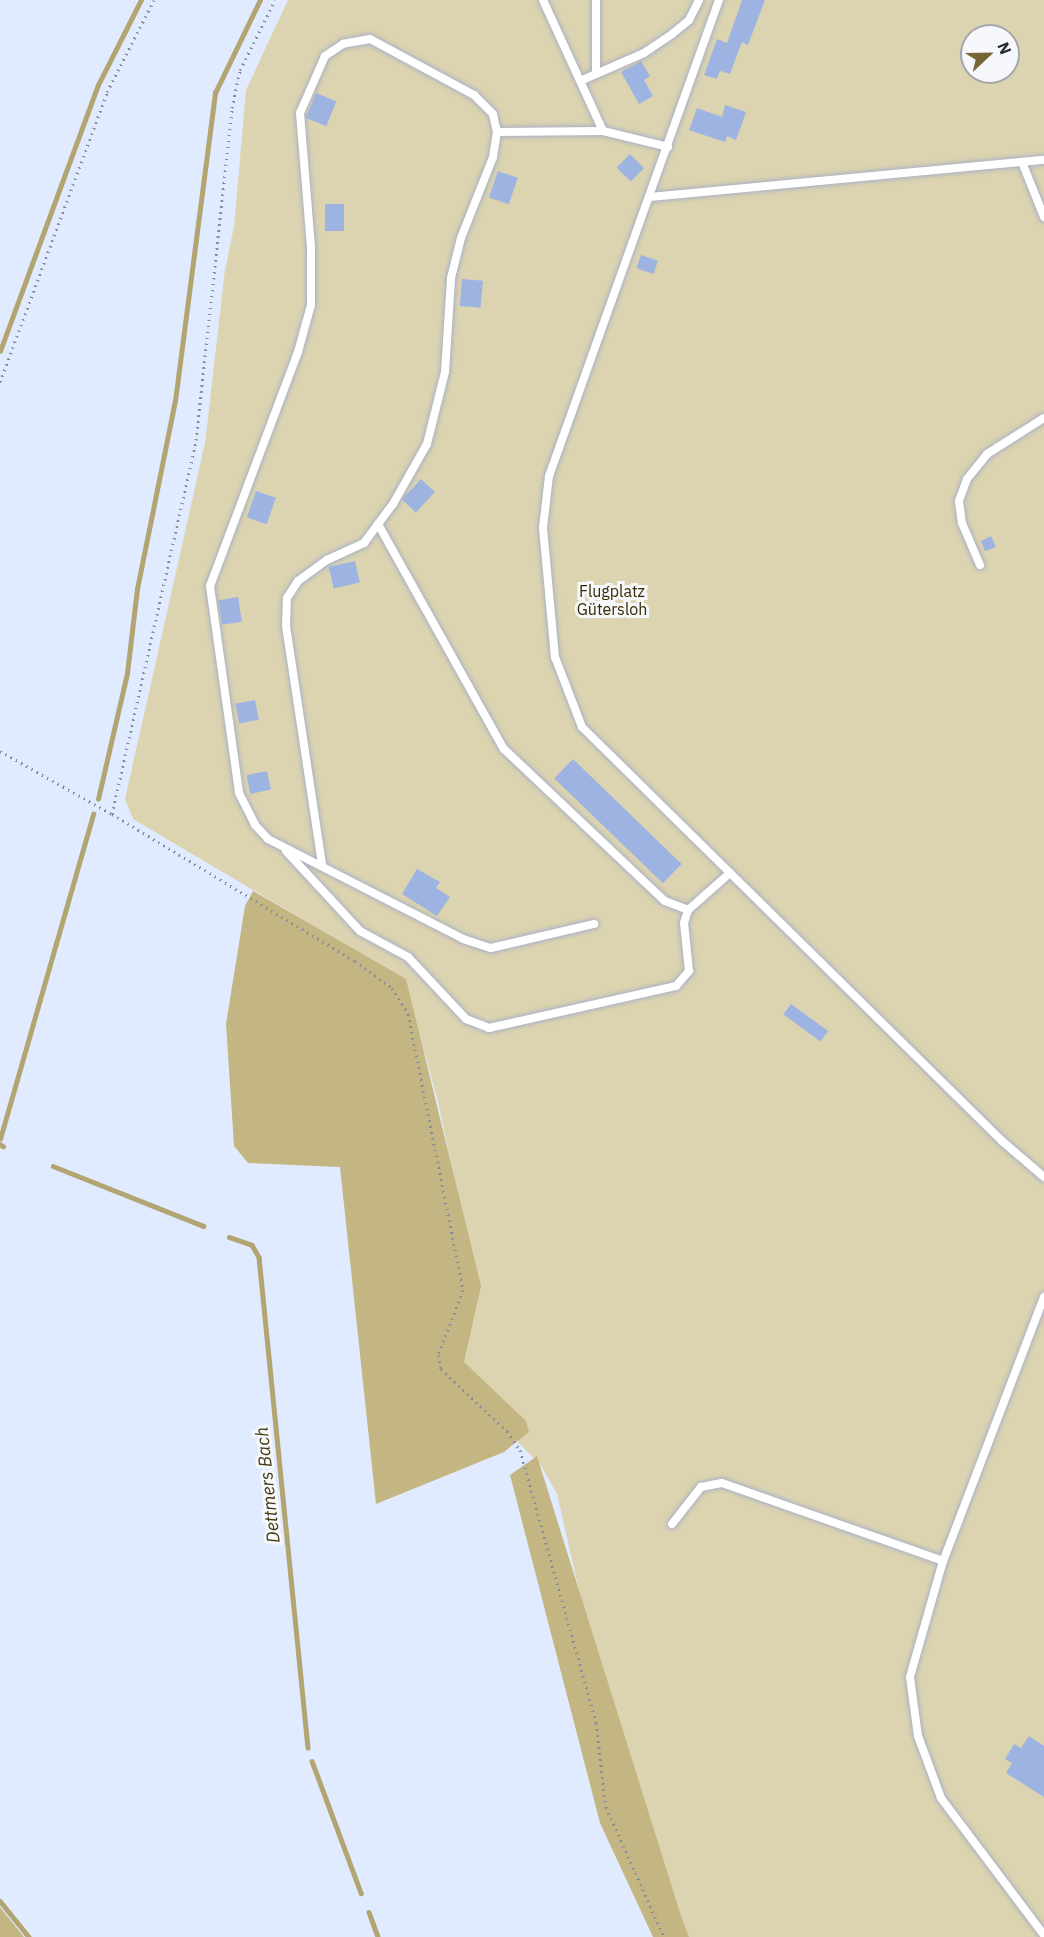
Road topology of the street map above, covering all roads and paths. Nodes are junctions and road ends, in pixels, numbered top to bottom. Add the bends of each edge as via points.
1 (154, 0) edge
2 (275, 0) edge
3 (543, 0) edge
4 (596, 0) edge
5 (699, 0) edge
6 (719, 0) edge
7 (596, 73) junction
8 (580, 81) junction
9 (603, 131) junction
10 (497, 132) junction
11 (668, 147) junction
12 (1044, 160) edge
13 (1022, 162) junction
14 (650, 197) junction
15 (1044, 217) edge
16 (0, 382) edge
17 (1044, 418) edge
18 (378, 524) junction
19 (980, 565) dead end
20 (0, 751) edge
21 (112, 814) junction
22 (283, 847) junction
23 (322, 864) junction
24 (730, 873) junction
25 (688, 910) junction
26 (594, 924) dead end
27 (1044, 1177) edge
28 (1044, 1297) edge
29 (672, 1524) dead end
30 (943, 1562) junction
31 (1044, 1935) edge
32 (664, 1937) edge

1 - 16 path via 107,92
2 - 21 path via 240,70 232,108 196,441
3 - 8 lane
4 - 7 lane
5 - 7 lane via 689,20 672,34 644,53
6 - 11 lane
7 - 8 lane
8 - 9 lane
9 - 10 lane
9 - 11 lane
10 - 18 lane via 493,157 461,238 452,278 445,372 427,444
10 - 22 lane via 493,114 474,95 370,39 343,44 325,56 300,113 311,246 311,305 298,351 210,586 239,793 255,825
11 - 14 lane
12 - 13 lane
13 - 14 lane
13 - 15 lane
14 - 24 lane via 549,476 543,528 555,657 582,727
17 - 19 lane via 987,454 967,479 959,501 962,523
18 - 23 lane via 364,543 327,560 298,580 287,598 286,626
18 - 25 lane via 504,749 665,901
20 - 21 path
21 - 32 path via 355,961 392,988 408,1014 463,1290 438,1355 441,1369 507,1431 520,1450 596,1724 606,1807
22 - 23 lane
22 - 25 lane via 360,931 408,957 465,1019 489,1028 676,986 688,971 684,922
23 - 26 lane via 463,939 491,948
24 - 25 lane
24 - 27 lane via 1002,1142
28 - 30 lane
29 - 30 lane via 701,1487 722,1483
30 - 31 lane via 910,1677 918,1736 941,1798

